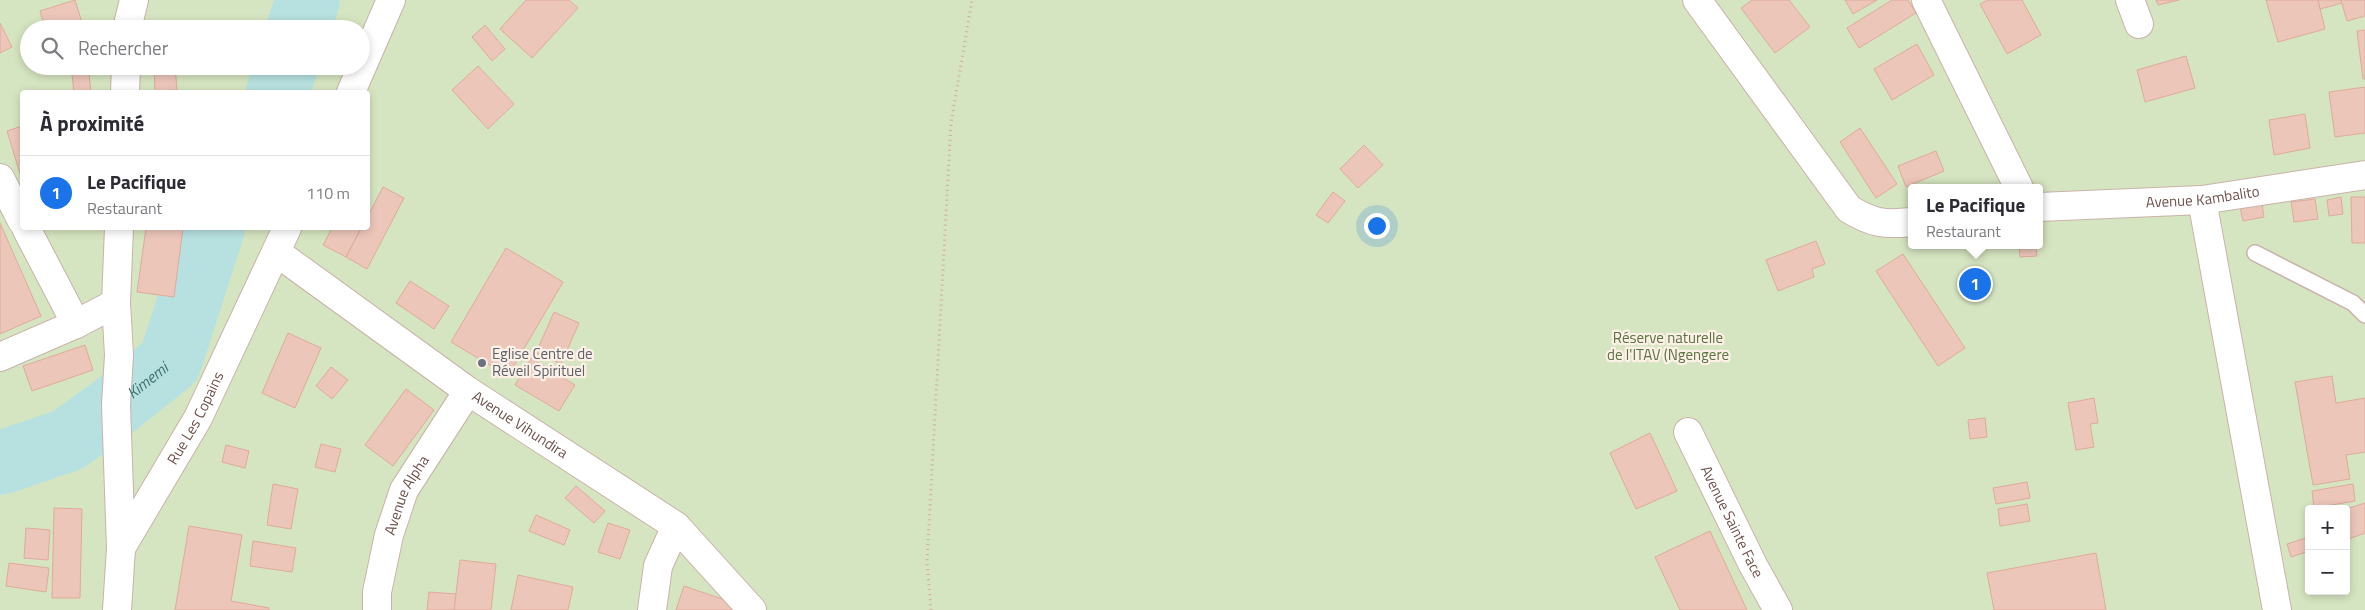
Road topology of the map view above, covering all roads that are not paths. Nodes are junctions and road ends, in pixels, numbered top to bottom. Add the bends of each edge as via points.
1 (391, 0) edge
2 (1696, 0) edge
3 (1926, 0) edge
4 (370, 48) edge
5 (126, 75) edge
6 (358, 75) edge
7 (125, 90) edge
8 (352, 90) edge
9 (2365, 175) edge
10 (0, 178) edge
11 (2017, 184) edge
12 (2202, 200) junction
13 (2043, 207) edge
14 (20, 217) edge
15 (1900, 223) edge
16 (27, 230) edge
17 (119, 230) edge
18 (286, 230) edge
19 (276, 252) junction
20 (2255, 253) dead end
21 (116, 304) junction
22 (2365, 314) edge
23 (76, 324) junction
24 (0, 357) edge
25 (468, 391) junction
26 (1688, 432) dead end
27 (676, 526) junction
28 (121, 548) junction
29 (117, 610) edge
30 (377, 610) edge
31 (652, 610) edge
32 (752, 610) edge
33 (1778, 610) edge
34 (2276, 610) edge

1 - 4 street
2 - 15 street via 1849,209 1868,220
3 - 11 street
5 - 7 street
6 - 8 street
9 - 12 street, Avenue Kambalito
10 - 14 street
12 - 13 street, Avenue Kambalito
12 - 34 street
16 - 23 street
17 - 21 street
18 - 19 street, Rue Les Copains
19 - 25 street, Avenue Vihundira
19 - 28 street, Rue Les Copains via 198,418
20 - 22 lane via 2353,303
21 - 23 street
21 - 28 street
23 - 24 street
25 - 27 street, Avenue Vihundira
25 - 30 street, Avenue Alpha via 404,490 389,536 377,592
26 - 33 street, Avenue Sainte Face
27 - 31 street via 658,566
27 - 32 street, Avenue Vihundira
28 - 29 street, Rue Les Copains

